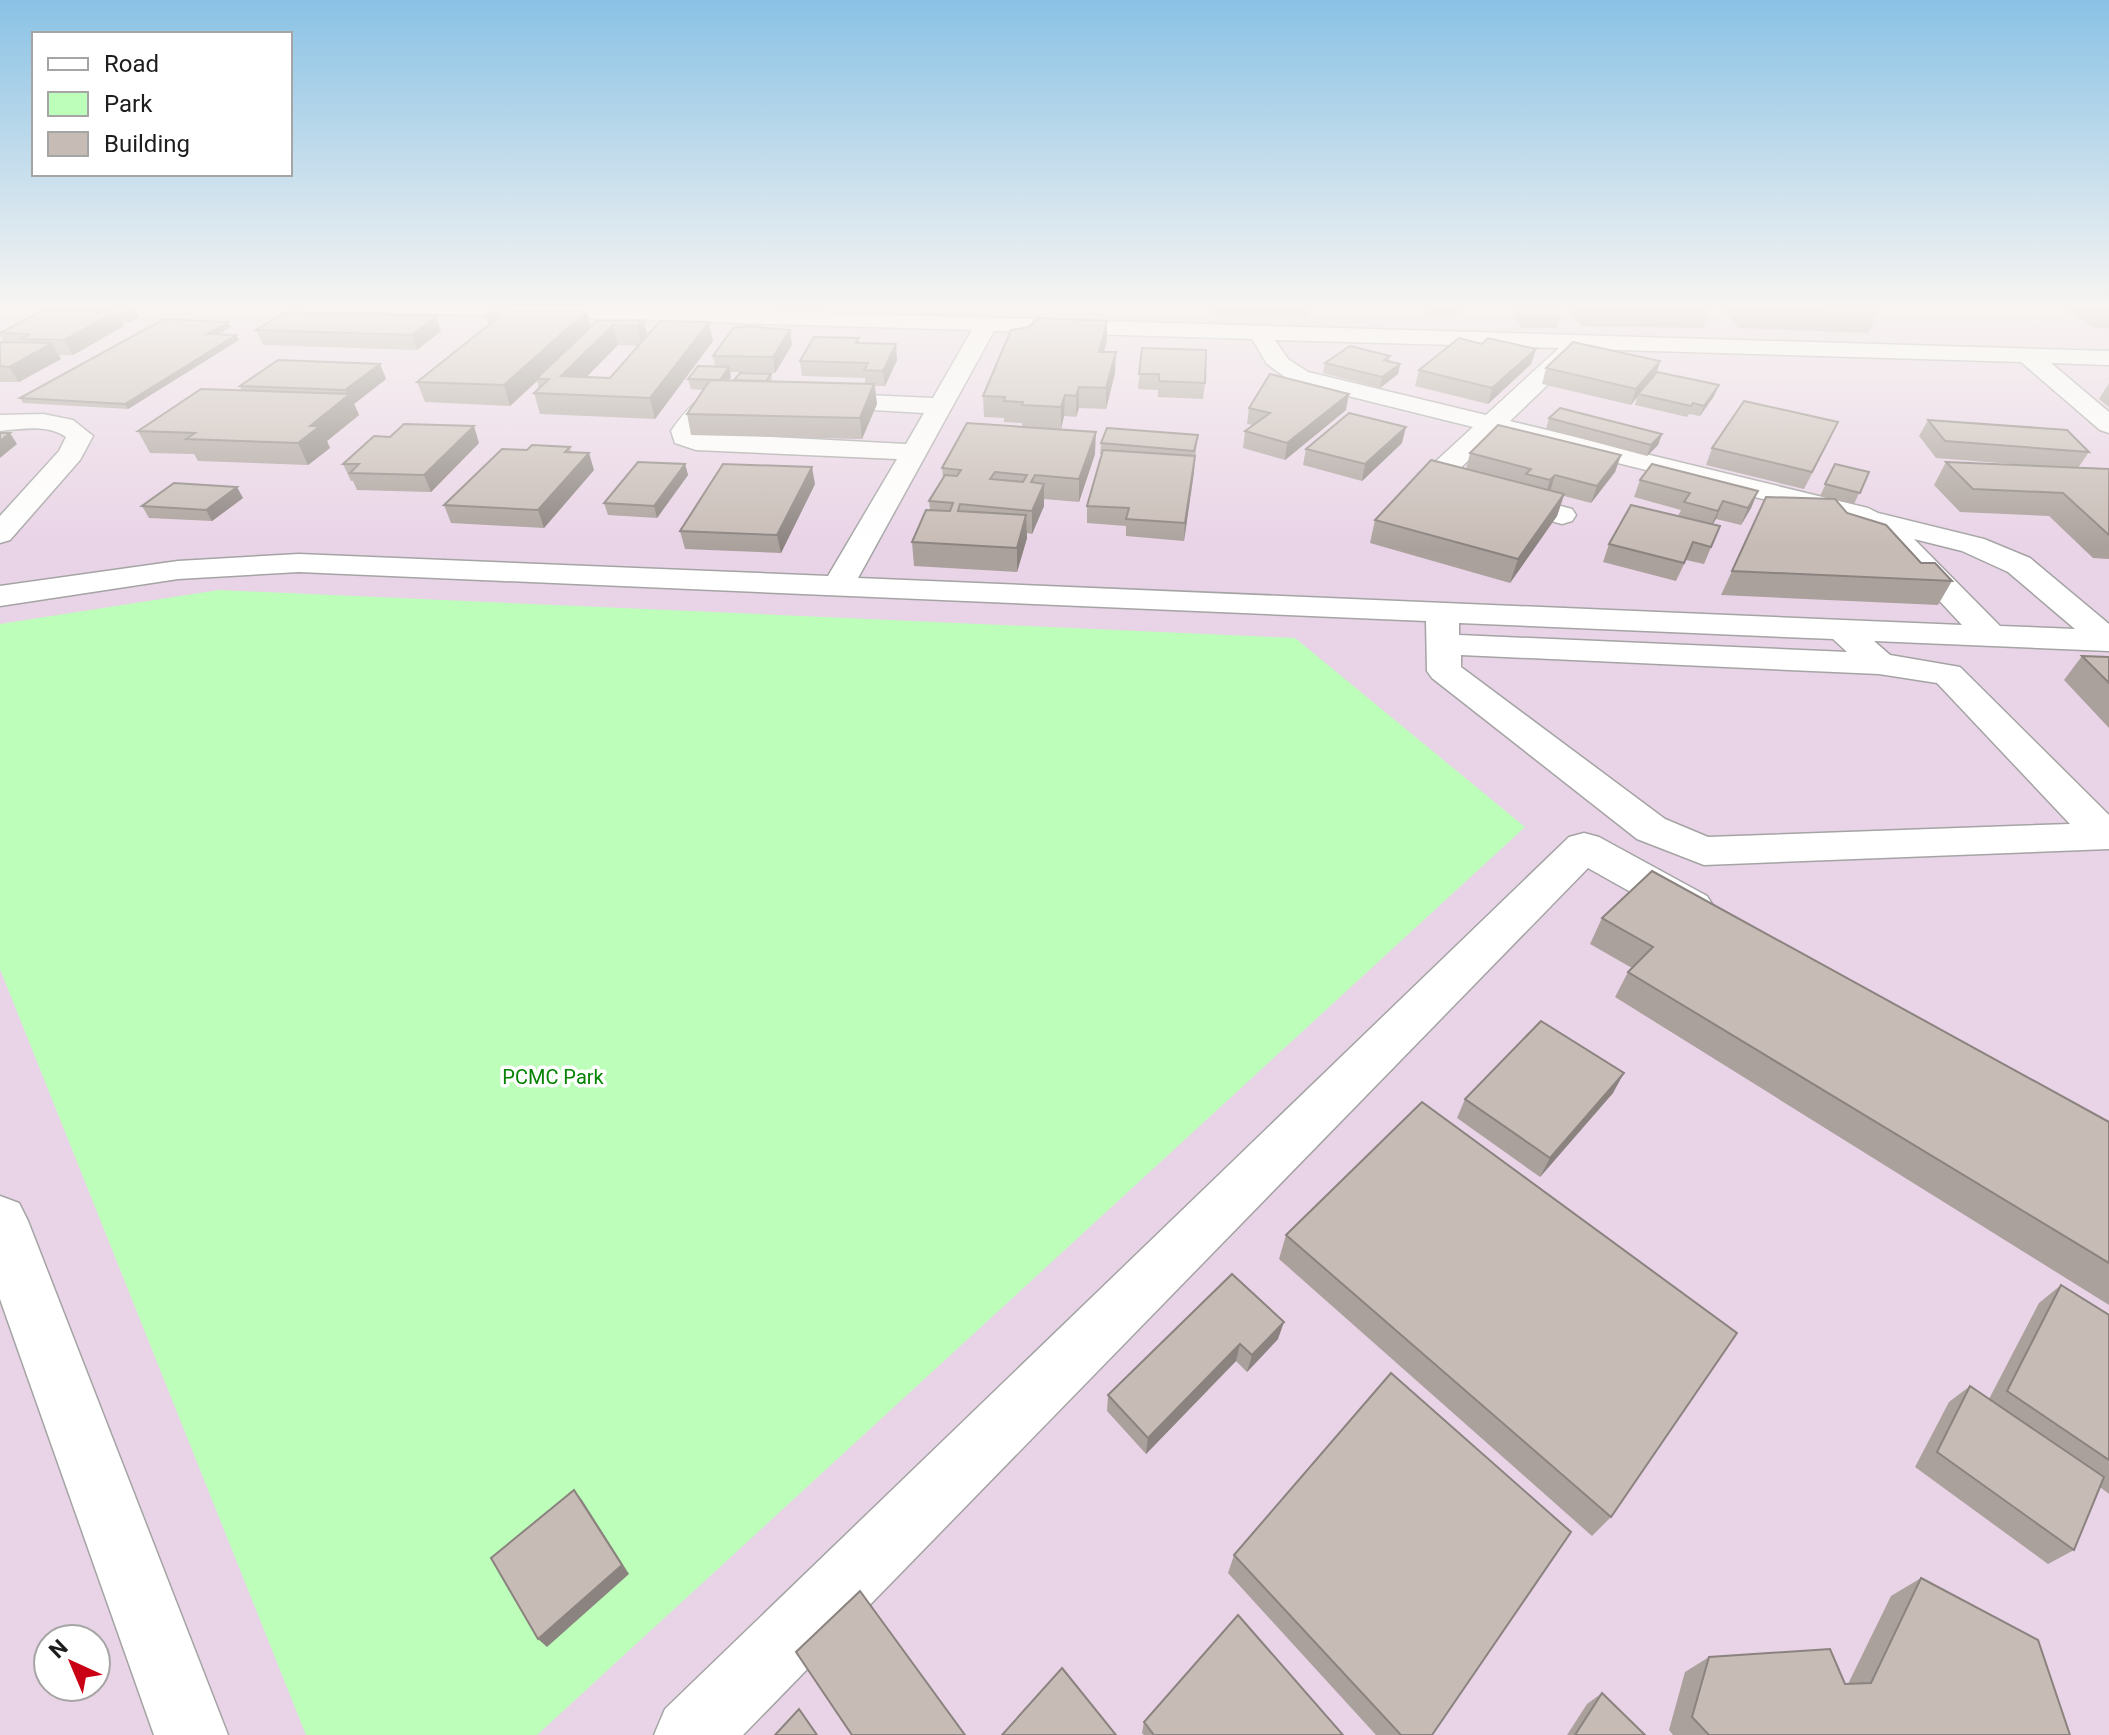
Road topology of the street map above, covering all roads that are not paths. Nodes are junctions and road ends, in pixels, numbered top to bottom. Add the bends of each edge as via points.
1 (957, 386) edge
2 (1336, 386) edge
3 (1534, 386) edge
4 (2063, 386) edge
5 (762, 398) edge
6 (791, 399) edge
7 (941, 419) junction
8 (0, 423) edge
9 (1494, 425) junction
10 (2109, 425) edge
11 (913, 452) junction
12 (1562, 515) edge
13 (1860, 516) junction
14 (0, 534) edge
15 (838, 586) junction
16 (0, 596) edge
17 (1443, 628) junction
18 (1842, 629) junction
19 (1991, 636) junction
20 (2109, 641) edge
21 (1879, 664) junction
22 (1722, 923) edge
23 (0, 1221) edge
24 (191, 1735) edge
25 (691, 1735) edge

1 - 7 street
2 - 9 street
3 - 9 street
4 - 10 street
5 - 11 street via 709,401 684,437 696,442
6 - 7 street
7 - 11 street
8 - 14 street via 64,424 80,436 71,454
9 - 12 street via 1432,480
9 - 13 street
11 - 15 street
13 - 19 street via 1892,533
13 - 20 street via 1973,545 2019,565
15 - 16 street via 263,563
15 - 17 street
17 - 18 street
17 - 21 street
17 - 21 street via 1444,671 1651,829 1704,851 2106,836 1948,674
18 - 19 street
18 - 21 street
19 - 20 street
22 - 25 street via 1584,847
23 - 24 street

